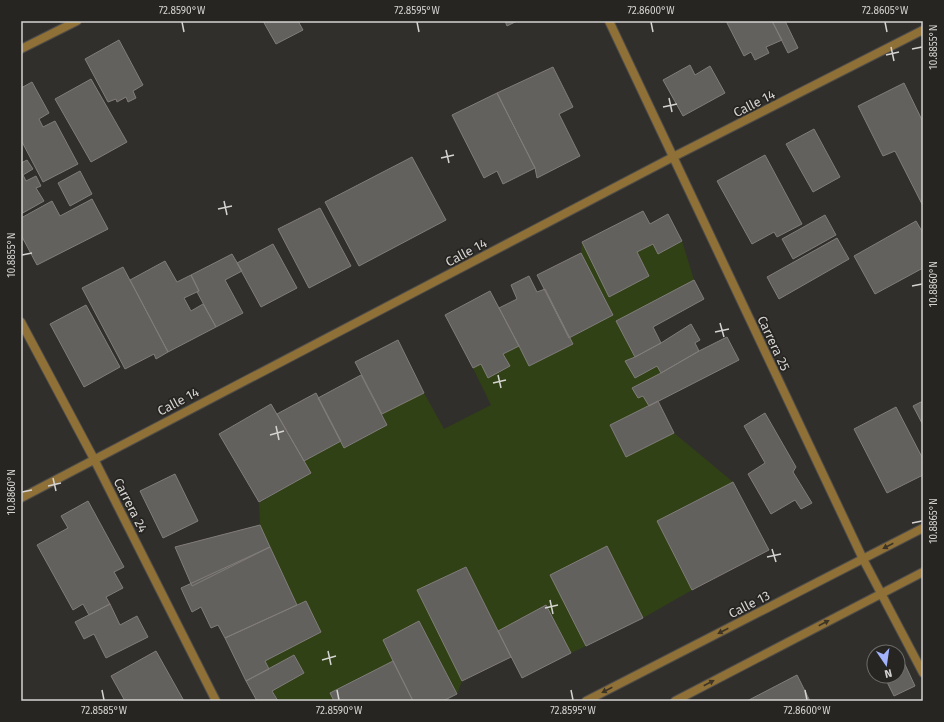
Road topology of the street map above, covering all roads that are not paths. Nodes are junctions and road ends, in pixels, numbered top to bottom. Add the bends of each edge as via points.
1 (77, 21) edge
2 (609, 21) edge
3 (923, 30) edge
4 (21, 49) edge
5 (673, 157) junction
6 (21, 322) edge
7 (94, 459) junction
8 (21, 498) edge
9 (923, 528) edge
10 (862, 559) junction
11 (923, 572) edge
12 (881, 593) junction
13 (923, 673) edge
14 (216, 701) edge
15 (586, 701) edge
16 (675, 701) edge

1 - 4 street
2 - 5 street, Carrera 25
3 - 5 street, Calle 14
5 - 7 street, Calle 14
5 - 10 street, Carrera 25
6 - 7 street, Carrera 24
7 - 8 street, Calle 14
7 - 14 street, Carrera 24
9 -> 10 street, Calle 13
10 - 12 street, Carrera 25
10 -> 15 street, Calle 13
11 - 12 street
12 - 13 street, Carrera 25
16 -> 12 street

